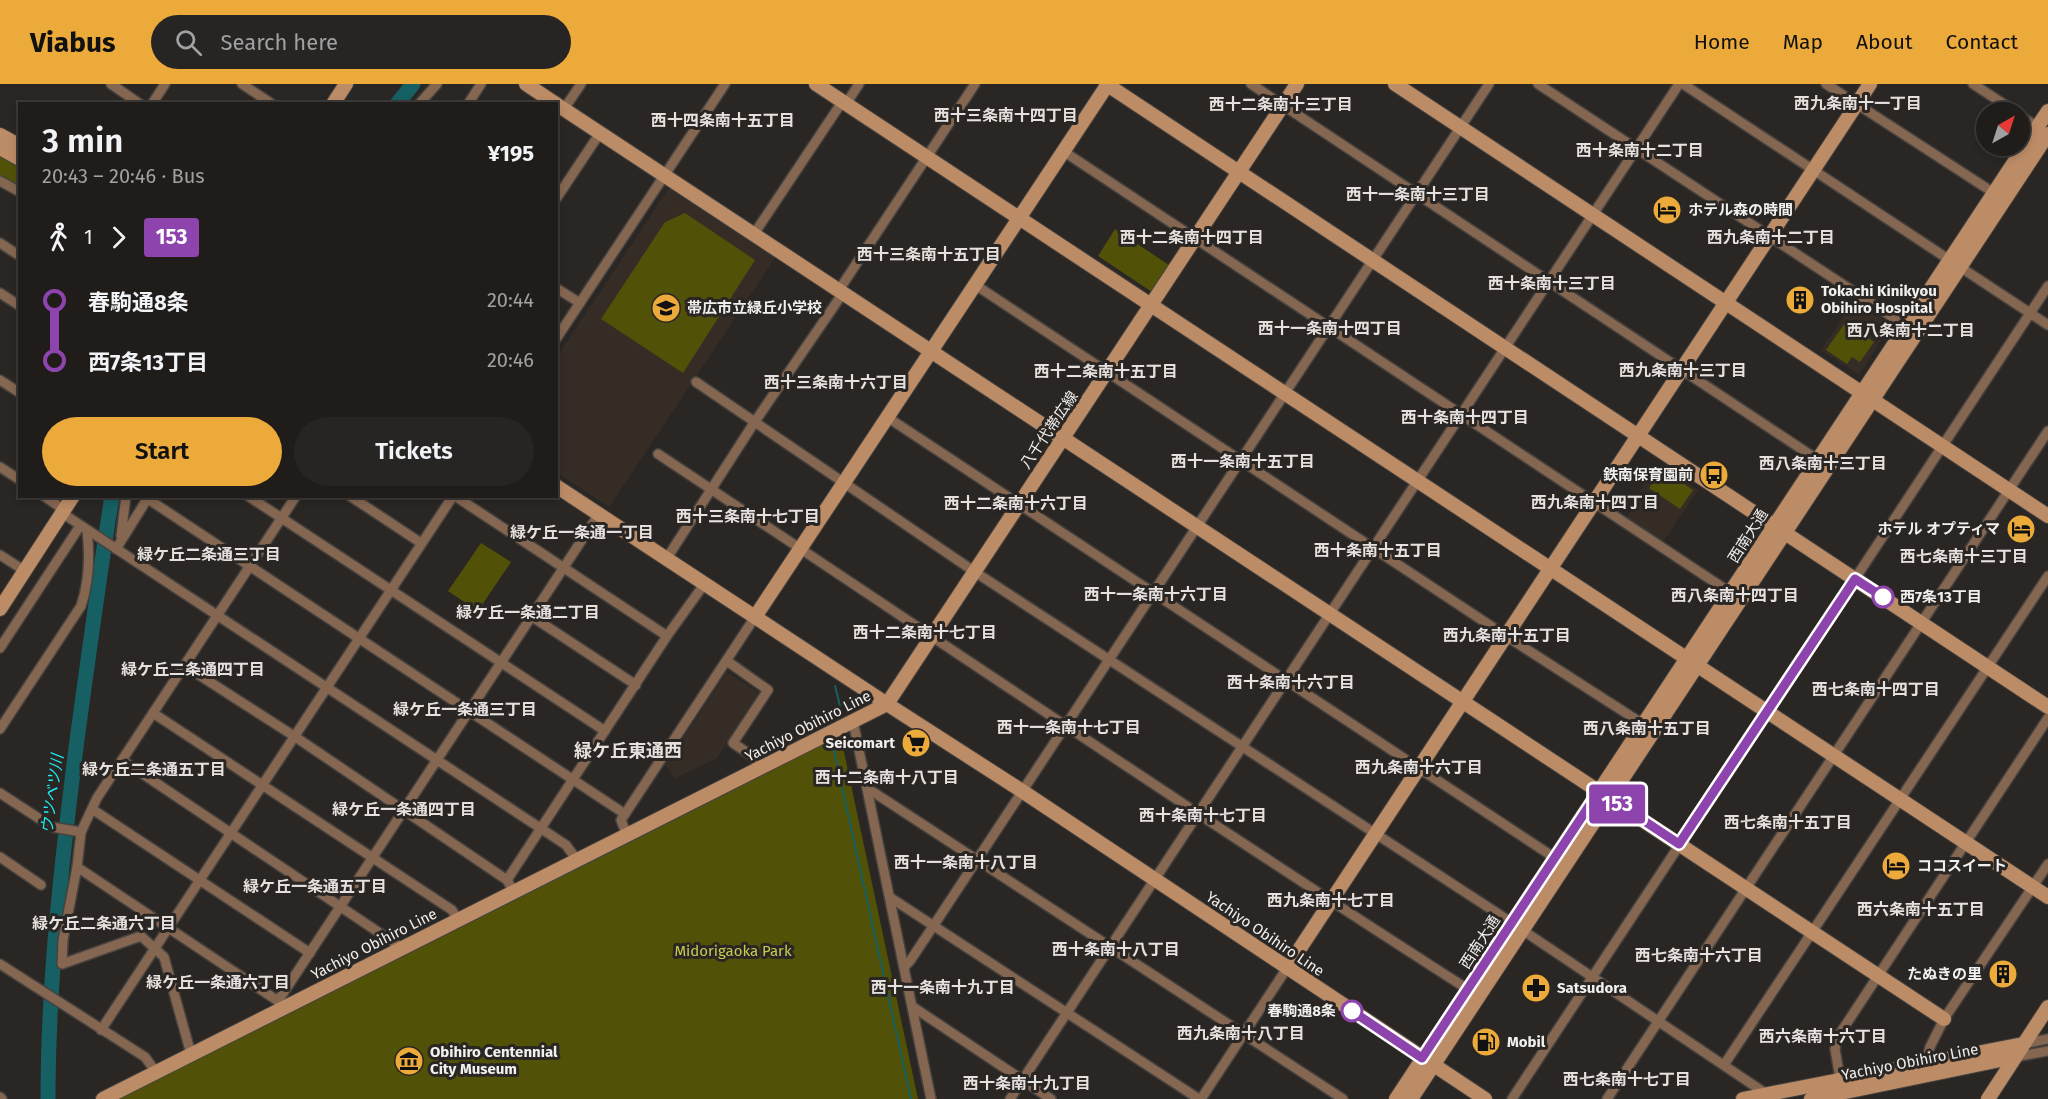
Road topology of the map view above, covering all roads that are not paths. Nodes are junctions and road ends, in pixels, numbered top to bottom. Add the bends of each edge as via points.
1 (111, 84) edge
2 (132, 84) edge
3 (165, 84) edge
4 (242, 84) edge
5 (346, 84) edge
6 (437, 84) edge
7 (481, 84) edge
8 (526, 84) edge
9 (581, 84) edge
10 (725, 84) edge
11 (816, 84) edge
12 (859, 84) edge
13 (975, 84) edge
14 (1107, 84) edge
15 (1251, 84) edge
16 (1297, 84) edge
17 (1395, 84) edge
18 (1489, 84) edge
19 (1538, 84) edge
20 (1681, 84) edge
21 (1826, 84) edge
22 (1870, 84) edge
23 (1973, 84) edge
24 (125, 94) junction
25 (137, 102) edge
26 (153, 102) edge
27 (269, 102) edge
28 (334, 102) edge
29 (421, 102) edge
30 (469, 102) edge
31 (553, 102) edge
32 (2000, 102) edge
33 (844, 103) junction
34 (558, 104) edge
35 (1857, 105) junction
36 (558, 106) edge
37 (1283, 106) junction
38 (2048, 111) edge
39 (2030, 122) edge
40 (1460, 127) junction
41 (2045, 132) edge
42 (600, 133) junction
43 (0, 135) edge
44 (18, 145) edge
45 (0, 148) edge
46 (1636, 150) junction
47 (1063, 151) junction
48 (18, 158) edge
49 (928, 158) junction
50 (1814, 171) junction
51 (1239, 172) junction
52 (665, 176) junction
53 (0, 181) edge
54 (18, 191) edge
55 (1416, 193) junction
56 (1994, 194) junction
57 (558, 196) edge
58 (1593, 215) junction
59 (1019, 217) junction
60 (754, 234) junction
61 (1770, 236) junction
62 (1195, 239) junction
63 (0, 243) edge
64 (18, 255) edge
65 (1372, 260) junction
66 (1955, 263) junction
67 (1548, 283) junction
68 (975, 284) junction
69 (2048, 286) edge
70 (558, 289) edge
71 (841, 292) junction
72 (0, 293) edge
73 (580, 303) junction
74 (1727, 303) junction
75 (18, 305) edge
76 (1152, 306) junction
77 (2030, 313) junction
78 (2048, 325) edge
79 (1906, 326) junction
80 (1328, 327) junction
81 (558, 336) edge
82 (1505, 349) junction
83 (931, 352) junction
84 (1682, 370) junction
85 (1107, 371) junction
86 (0, 380) edge
87 (696, 382) dead end
88 (18, 392) edge
89 (1284, 393) junction
90 (1868, 396) junction
91 (1462, 414) junction
92 (886, 417) junction
93 (754, 423) junction
94 (2048, 431) edge
95 (1638, 436) junction
96 (1063, 439) junction
97 (1942, 446) junction
98 (658, 454) dead end
99 (1241, 459) junction
100 (1818, 460) junction
101 (0, 467) edge
102 (18, 479) edge
103 (1417, 481) junction
104 (843, 483) junction
105 (558, 487) edge
106 (711, 489) junction
107 (2009, 490) junction
108 (46, 498) edge
109 (72, 498) edge
110 (126, 498) edge
111 (149, 498) edge
112 (251, 498) edge
113 (295, 498) edge
114 (353, 498) edge
115 (453, 498) edge
116 (457, 498) edge
117 (1594, 502) junction
118 (1018, 505) junction
119 (63, 512) junction
120 (599, 514) junction
121 (2048, 516) edge
122 (281, 519) junction
123 (1196, 527) junction
124 (1779, 529) junction
125 (87, 531) junction
126 (121, 539) junction
127 (421, 543) junction
128 (115, 548) junction
129 (1374, 548) junction
130 (800, 550) junction
131 (0, 555) edge
132 (667, 558) junction
133 (250, 567) junction
134 (564, 567) junction
135 (1550, 569) junction
136 (25, 571) junction
137 (975, 572) junction
138 (2048, 576) edge
139 (1855, 579) junction
140 (705, 583) junction
141 (390, 590) junction
142 (1153, 593) junction
143 (1731, 593) junction
144 (0, 609) edge
145 (1330, 614) junction
146 (531, 616) junction
147 (217, 617) junction
148 (755, 617) junction
149 (1921, 623) junction
150 (667, 636) junction
151 (1506, 636) junction
152 (932, 638) junction
153 (359, 639) junction
154 (0, 648) edge
155 (1109, 660) junction
156 (727, 661) junction
157 (1691, 662) junction
158 (500, 664) junction
159 (185, 666) junction
160 (1988, 666) junction
161 (1286, 680) junction
162 (636, 685) junction
163 (326, 688) junction
164 (1463, 701) junction
165 (887, 704) junction
166 (2048, 707) edge
167 (469, 711) junction
168 (1767, 712) junction
169 (153, 713) junction
170 (2048, 718) edge
171 (853, 721) junction
172 (1643, 724) junction
173 (1065, 726) junction
174 (0, 729) edge
175 (605, 731) junction
176 (294, 736) junction
177 (1242, 747) junction
178 (1833, 756) junction
179 (122, 760) junction
180 (436, 761) junction
181 (1419, 767) junction
182 (760, 768) junction
183 (573, 780) junction
184 (262, 784) junction
185 (867, 788) junction
186 (1023, 791) junction
187 (1599, 791) junction
188 (0, 793) edge
189 (1899, 799) junction
190 (1611, 800) junction
191 (92, 809) junction
192 (404, 810) junction
193 (1198, 813) junction
194 (625, 814) junction
195 (541, 830) junction
196 (79, 832) junction
197 (230, 832) junction
198 (1376, 834) junction
199 (627, 835) junction
200 (1679, 844) junction
201 (1966, 844) junction
202 (372, 857) junction
203 (977, 858) junction
204 (1555, 858) junction
205 (577, 860) junction
206 (1, 861) edge
207 (2048, 864) edge
208 (77, 867) junction
209 (200, 879) junction
210 (1155, 880) junction
211 (41, 885) dead end
212 (511, 886) junction
213 (1746, 888) junction
214 (2033, 888) junction
215 (2048, 897) edge
216 (891, 898) junction
217 (1331, 901) junction
218 (341, 906) junction
219 (458, 920) junction
220 (934, 926) junction
221 (1518, 927) junction
222 (168, 928) junction
223 (1811, 932) junction
224 (1112, 946) junction
225 (155, 947) junction
226 (402, 948) junction
227 (309, 953) junction
228 (0, 964) edge
229 (904, 967) junction
230 (1287, 968) junction
231 (1879, 976) junction
232 (1591, 978) junction
233 (1469, 990) junction
234 (280, 1004) junction
235 (913, 1007) junction
236 (2048, 1007) edge
237 (1067, 1013) junction
238 (1944, 1019) junction
239 (1658, 1022) junction
240 (101, 1030) junction
241 (1244, 1035) junction
242 (2048, 1039) edge
243 (2023, 1044) junction
244 (2048, 1051) edge
245 (191, 1054) junction
246 (2015, 1057) junction
247 (1428, 1062) junction
248 (1724, 1065) junction
249 (1928, 1069) junction
250 (156, 1072) junction
251 (1022, 1080) junction
252 (1841, 1087) junction
253 (1770, 1097) edge
254 (104, 1099) edge
255 (931, 1099) edge
256 (1010, 1099) edge
257 (1051, 1099) edge
258 (1200, 1099) edge
259 (1343, 1099) edge
260 (1396, 1099) edge
261 (1411, 1099) edge
262 (1485, 1099) edge
263 (1512, 1099) edge
264 (1607, 1099) edge
265 (1743, 1099) edge
266 (1811, 1099) edge
267 (1988, 1099) edge

1 - 24 street
2 - 24 street
3 - 26 street
4 - 27 street
5 - 28 street
6 - 29 street
7 - 30 street
8 - 31 street
9 - 34 street
10 - 52 street
11 - 33 street
12 - 33 street
13 - 49 street
14 - 47 street
14 - 51 street
15 - 37 street
16 - 37 street, 八千代帯広線
17 - 40 street
18 - 40 street
19 - 46 street
20 - 46 street
20 - 50 street
21 - 35 street
22 - 35 street
23 - 32 street
24 - 25 street
33 - 49 street
33 - 60 street
35 - 50 street
35 - 56 street
36 - 42 street
37 - 51 street, 八千代帯広線
37 - 55 street
38 - 41 street, 西南大通
39 - 41 street
40 - 55 street
40 - 58 street
41 - 56 street, 西南大通
41 - 66 street, 西南大通
42 - 52 street
42 - 57 street
43 - 44 street
45 - 48 street
46 - 58 street
46 - 61 street
47 - 59 street
47 - 62 street
49 - 59 street
49 - 71 street
50 - 61 street
50 - 66 street
51 - 62 street, 八千代帯広線
51 - 65 street
52 - 60 street
52 - 73 street
53 - 54 street
55 - 65 street
55 - 67 street
56 - 66 street, 西南大通
58 - 67 street
58 - 74 street
59 - 68 street
59 - 76 street
60 - 71 street
61 - 74 street
61 - 79 street
62 - 76 street, 八千代帯広線
62 - 80 street
63 - 64 street
65 - 80 street
65 - 82 street
66 - 77 street
66 - 79 street, 西南大通
66 - 90 street, 西南大通
67 - 82 street
67 - 84 street
68 - 83 street
68 - 85 street
69 - 77 street
70 - 73 street
71 - 83 street
71 - 93 street
72 - 75 street
73 - 81 street
74 - 84 street
74 - 90 street
76 - 85 street, 八千代帯広線
76 - 89 street
77 - 78 street
77 - 97 street
79 - 90 street, 西南大通
80 - 89 street
80 - 91 street
82 - 91 street
82 - 95 street
83 - 92 street
83 - 96 street
84 - 95 street
84 - 100 street
85 - 96 street, 八千代帯広線
85 - 99 street
86 - 88 street
87 - 93 street
89 - 99 street
89 - 103 street
90 - 97 street
90 - 100 street, 西南大通
90 - 124 street, 西南大通
91 - 103 street
91 - 117 street
92 - 104 street
92 - 118 street
93 - 104 street
93 - 106 street
94 - 107 street
95 - 117 street
95 - 124 street
96 - 118 street, 八千代帯広線
96 - 123 street
97 - 107 street
97 - 139 street
98 - 106 street
99 - 123 street
99 - 129 street
100 - 124 street, 西南大通
101 - 102 street
103 - 129 street
103 - 135 street
104 - 130 street
104 - 137 street
105 - 120 street
106 - 130 street
106 - 132 street
107 - 121 street
107 - 149 street
108 - 119 street
109 - 119 street
110 - 126 street
111 - 126 street
111 - 133 street
112 - 122 street
113 - 122 street
114 - 127 street
115 - 127 street
116 - 134 street
117 - 135 street
117 - 143 street
118 - 137 street, 八千代帯広線
118 - 142 street
119 - 125 street
119 - 136 street
120 - 132 street
120 - 134 street
122 - 133 street
122 - 141 street
123 - 142 street
123 - 145 street
124 - 139 street
124 - 143 street, 西南大通
124 - 157 street, 西南大通
125 - 128 street
125 - 154 street
125 - 174 street via 90,555 81,606
126 - 128 street
127 - 141 street
128 - 147 street
129 - 145 street
129 - 151 street
130 - 148 street
130 - 152 street
131 - 136 street
132 - 140 street
133 - 147 street
133 - 153 street
134 - 146 street
134 - 150 street
135 - 151 street
135 - 157 street
136 - 144 street
137 - 152 street, 八千代帯広線
137 - 155 street
138 - 160 street
139 - 149 street
139 - 168 street
140 - 148 street
140 - 150 street
141 - 153 street
141 - 158 street
142 - 155 street
142 - 161 street
143 - 157 street, 西南大通
145 - 161 street
145 - 164 street
146 - 158 street
146 - 162 street
147 - 159 street
147 - 163 street
148 - 156 street
148 - 165 street
149 - 160 street
149 - 178 street
150 - 162 street
151 - 164 street
151 - 172 street
152 - 165 street, 八千代帯広線
152 - 173 street
153 - 163 street
153 - 167 street
155 - 173 street
155 - 177 street
156 - 182 street via 768,690 733,743 752,756
156 - 194 street
157 - 168 street
157 - 172 street, 西南大通
157 - 190 street, 西南大通
158 - 167 street
158 - 175 street
159 - 169 street
159 - 176 street
160 - 166 street
160 - 189 street
161 - 177 street
161 - 181 street
162 - 175 street
163 - 176 street
163 - 180 street
164 - 181 street
164 - 187 street
165 - 171 street, Yachiyo Obihiro Line
165 - 186 street, Yachiyo Obihiro Line
167 - 180 street
167 - 183 street
168 - 178 street
168 - 200 street
169 - 179 street
169 - 184 street
170 - 201 street
171 - 182 street, Yachiyo Obihiro Line
171 - 185 street
172 - 187 street, 西南大通
173 - 186 street
173 - 193 street
175 - 183 street
176 - 184 street
176 - 192 street
177 - 193 street
177 - 198 street
178 - 189 street
178 - 213 street
179 - 191 street
179 - 197 street
180 - 192 street
180 - 195 street
181 - 198 street
181 - 204 street
182 - 199 street, Yachiyo Obihiro Line
183 - 194 street
183 - 195 street
184 - 197 street
184 - 202 street
185 - 203 street
185 - 216 street
186 - 203 street
186 - 210 street, Yachiyo Obihiro Line
187 - 190 street
187 - 204 street, 西南大通
188 - 196 street via 56,828
189 - 201 street
189 - 223 street
190 - 200 street
190 - 221 street, 西南大通
191 - 196 street
191 - 209 street
192 - 202 street
192 - 212 street
193 - 210 street
193 - 217 street
194 - 199 street via 621,820
195 - 205 street via 566,845
195 - 212 street
196 - 208 street
197 - 209 street
197 - 218 street
198 - 217 street
198 - 221 street
199 - 205 street, Yachiyo Obihiro Line
200 - 213 street
200 - 232 street
201 - 214 street
201 - 231 street
202 - 218 street
202 - 219 street via 452,910
203 - 220 street
203 - 224 street
204 - 221 street, 西南大通
205 - 212 street, Yachiyo Obihiro Line
206 - 211 street
207 - 214 street
208 - 222 street
208 - 225 street via 62,964 141,936
209 - 222 street
209 - 227 street
210 - 224 street
210 - 230 street, Yachiyo Obihiro Line
212 - 219 street, Yachiyo Obihiro Line
213 - 223 street
213 - 239 street
214 - 215 street
214 - 238 street
216 - 220 street
216 - 229 street
217 - 230 street
217 - 233 street
218 - 226 street
218 - 227 street
219 - 226 street, Yachiyo Obihiro Line
220 - 229 street
220 - 237 street
221 - 232 street
221 - 233 street, 西南大通
221 - 247 street, 西南大通
222 - 225 street
222 - 234 street
223 - 231 street
223 - 248 street
224 - 237 street
224 - 241 street
225 - 240 street
225 - 245 street via 164,957
226 - 234 street, Yachiyo Obihiro Line
227 - 234 street
228 - 240 street
229 - 235 street
230 - 241 street
230 - 247 street, Yachiyo Obihiro Line
231 - 238 street
231 - 252 street via 1839,1035 1835,1049
232 - 239 street
232 - 263 street
233 - 247 street, 西南大通
234 - 245 street, Yachiyo Obihiro Line
235 - 251 street
235 - 255 street
236 - 243 street
237 - 251 street
237 - 258 street
238 - 249 street via 1930,1047
239 - 248 street
239 - 264 street
240 - 250 street via 145,1057
241 - 258 street
241 - 259 street
242 - 243 street
243 - 246 street
243 - 249 street, Yachiyo Obihiro Line
244 - 246 street
245 - 250 street, Yachiyo Obihiro Line
246 - 249 street, Yachiyo Obihiro Line
246 - 267 street
247 - 260 street, 西南大通
247 - 261 street, 西南大通
247 - 262 street, Yachiyo Obihiro Line
248 - 253 street
249 - 252 street, Yachiyo Obihiro Line
250 - 254 street, Yachiyo Obihiro Line
251 - 256 street
251 - 257 street
252 - 253 street, Yachiyo Obihiro Line
252 - 266 street, Yachiyo Obihiro Line
253 - 265 street, Yachiyo Obihiro Line

